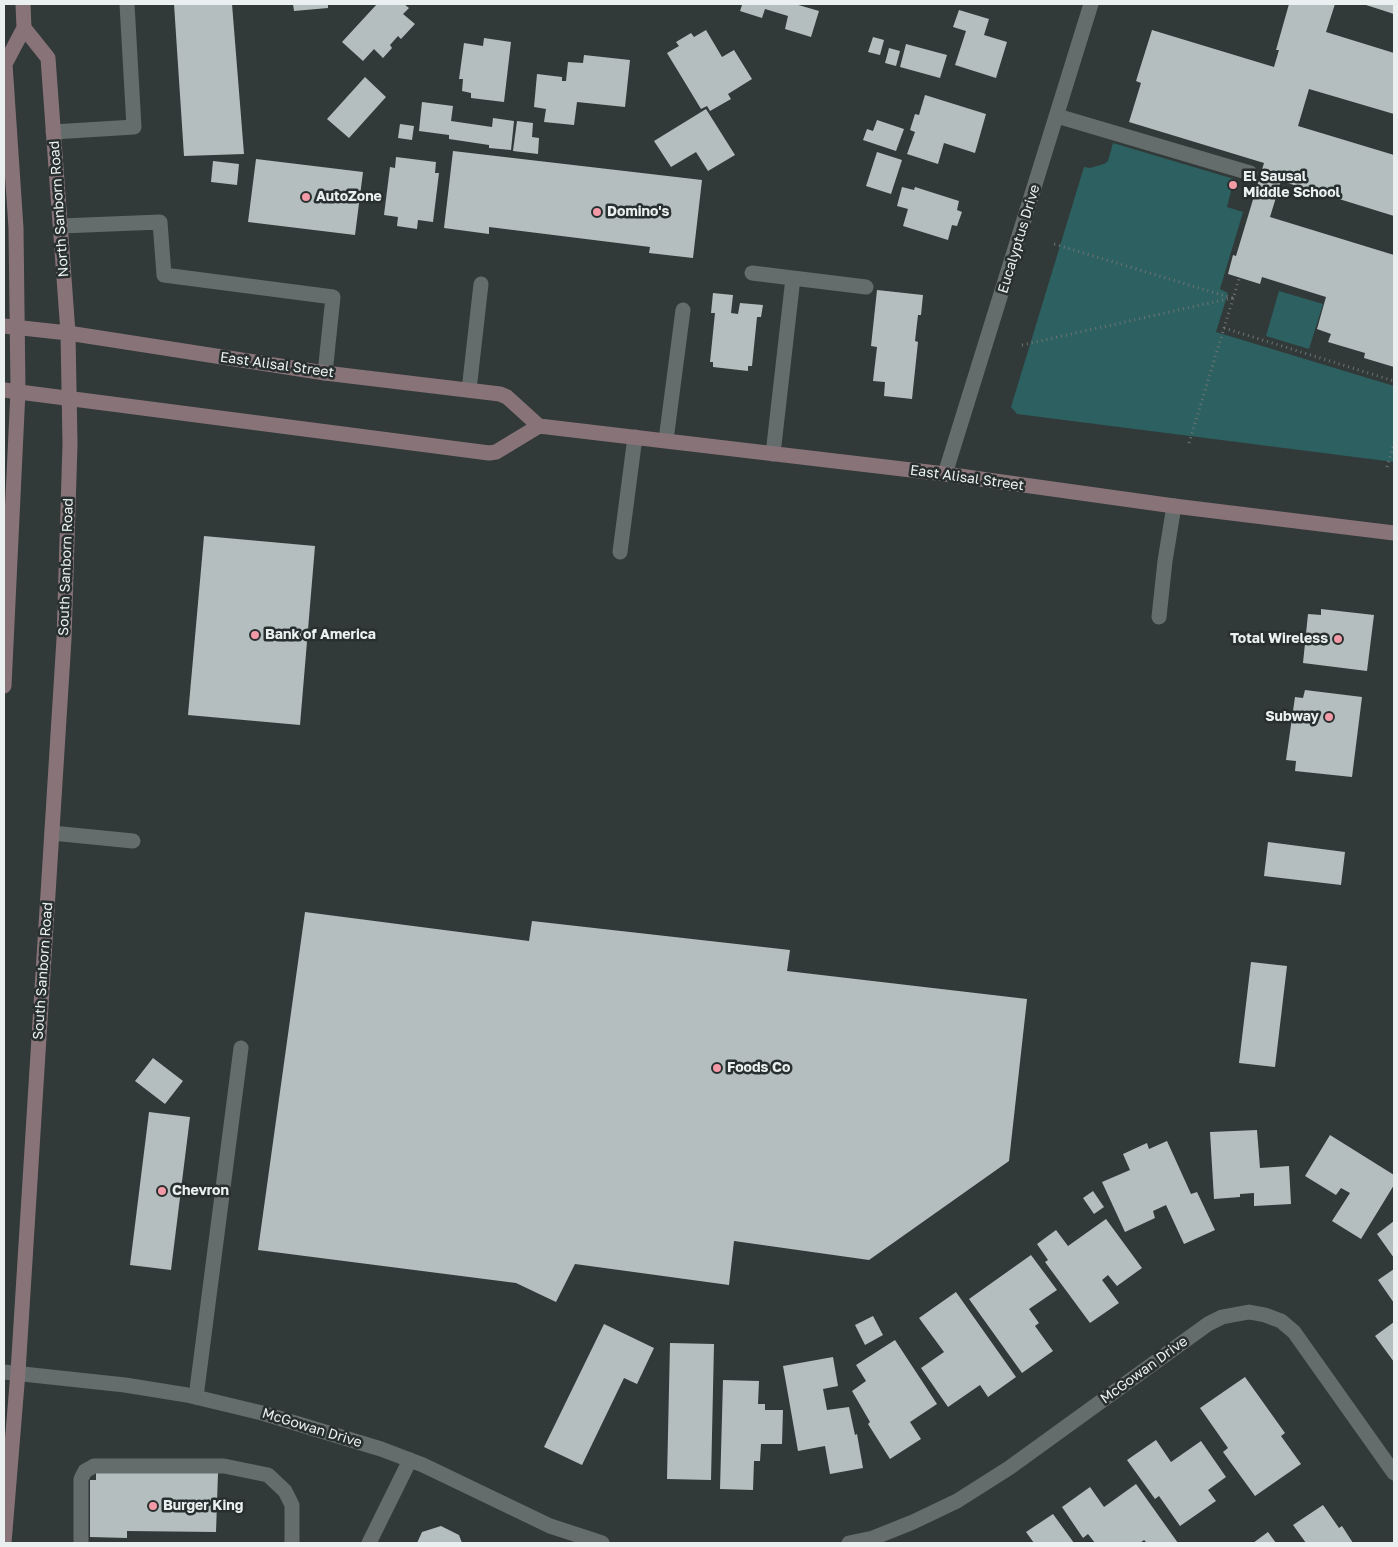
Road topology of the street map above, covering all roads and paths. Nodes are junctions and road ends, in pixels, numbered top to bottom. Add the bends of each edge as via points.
1 (23, 4) edge
2 (127, 4) edge
3 (1091, 4) edge
4 (24, 28) junction
5 (1057, 116) junction
6 (53, 132) junction
7 (7, 159) edge
8 (1250, 173) dead end
9 (61, 226) junction
10 (1054, 244) dead end
11 (752, 273) dead end
12 (792, 278) junction
13 (1238, 279) dead end
14 (481, 284) dead end
15 (866, 287) dead end
16 (1232, 298) junction
17 (683, 310) dead end
18 (10, 327) edge
19 (1224, 328) junction
20 (68, 333) junction
21 (1022, 345) dead end
22 (325, 373) junction
23 (1394, 381) edge
24 (469, 390) junction
25 (11, 391) edge
26 (70, 398) junction
27 (539, 426) junction
28 (634, 437) junction
29 (666, 440) junction
30 (1189, 443) dead end
31 (1394, 444) edge
32 (773, 454) junction
33 (1387, 467) dead end
34 (945, 474) junction
35 (1174, 506) junction
36 (1394, 533) edge
37 (620, 552) dead end
38 (1159, 617) dead end
39 (4, 686) edge
40 (52, 833) junction
41 (133, 841) dead end
42 (241, 1048) dead end
43 (11, 1372) edge
44 (196, 1397) junction
45 (410, 1460) junction
46 (1394, 1474) edge
47 (4, 1543) edge
48 (81, 1543) edge
49 (292, 1543) edge
50 (369, 1543) edge
51 (600, 1543) edge
52 (849, 1543) edge

1 - 4 main road
2 - 6 street via 134,127
3 - 5 street, Eucalyptus Drive
4 - 6 main road, North Sanborn Road via 48,58
4 - 7 main road via 5,64
5 - 8 street
5 - 34 street, Eucalyptus Drive
6 - 9 main road, North Sanborn Road
7 - 18 main road via 16,228
9 - 20 main road, North Sanborn Road
9 - 22 street via 160,222 164,275 333,297
10 - 16 path
11 - 12 street
12 - 15 street
12 - 32 street
13 - 16 path
14 - 24 street
16 - 19 path
16 - 21 path
17 - 29 street
18 - 20 main road, East Alisal Street
18 - 25 main road
19 - 23 path
19 - 30 path
20 - 22 main road, East Alisal Street
20 - 26 main road, North Sanborn Road
22 - 24 main road, East Alisal Street
24 - 27 main road, East Alisal Street via 500,394
25 - 26 main road
25 - 39 main road
26 - 27 main road via 490,453
26 - 40 main road, South Sanborn Road via 64,639
27 - 28 main road, East Alisal Street
28 - 29 main road, East Alisal Street
28 - 37 street
29 - 32 main road, East Alisal Street
31 - 33 path
32 - 34 main road, East Alisal Street
34 - 35 main road, East Alisal Street
35 - 36 main road, East Alisal Street
35 - 38 street
40 - 41 street
40 - 43 main road, South Sanborn Road
42 - 44 street
43 - 44 street, McGowan Drive via 126,1384
43 - 47 main road, South Sanborn Road
44 - 45 street, McGowan Drive via 262,1413
45 - 50 street
45 - 51 street, McGowan Drive via 550,1526
46 - 52 street, McGowan Drive via 1294,1332 1281,1321 1249,1312 1222,1317 1208,1324 1009,1468 957,1501 873,1538
48 - 49 street via 81,1479 94,1466 224,1466 268,1475 285,1491 292,1505

